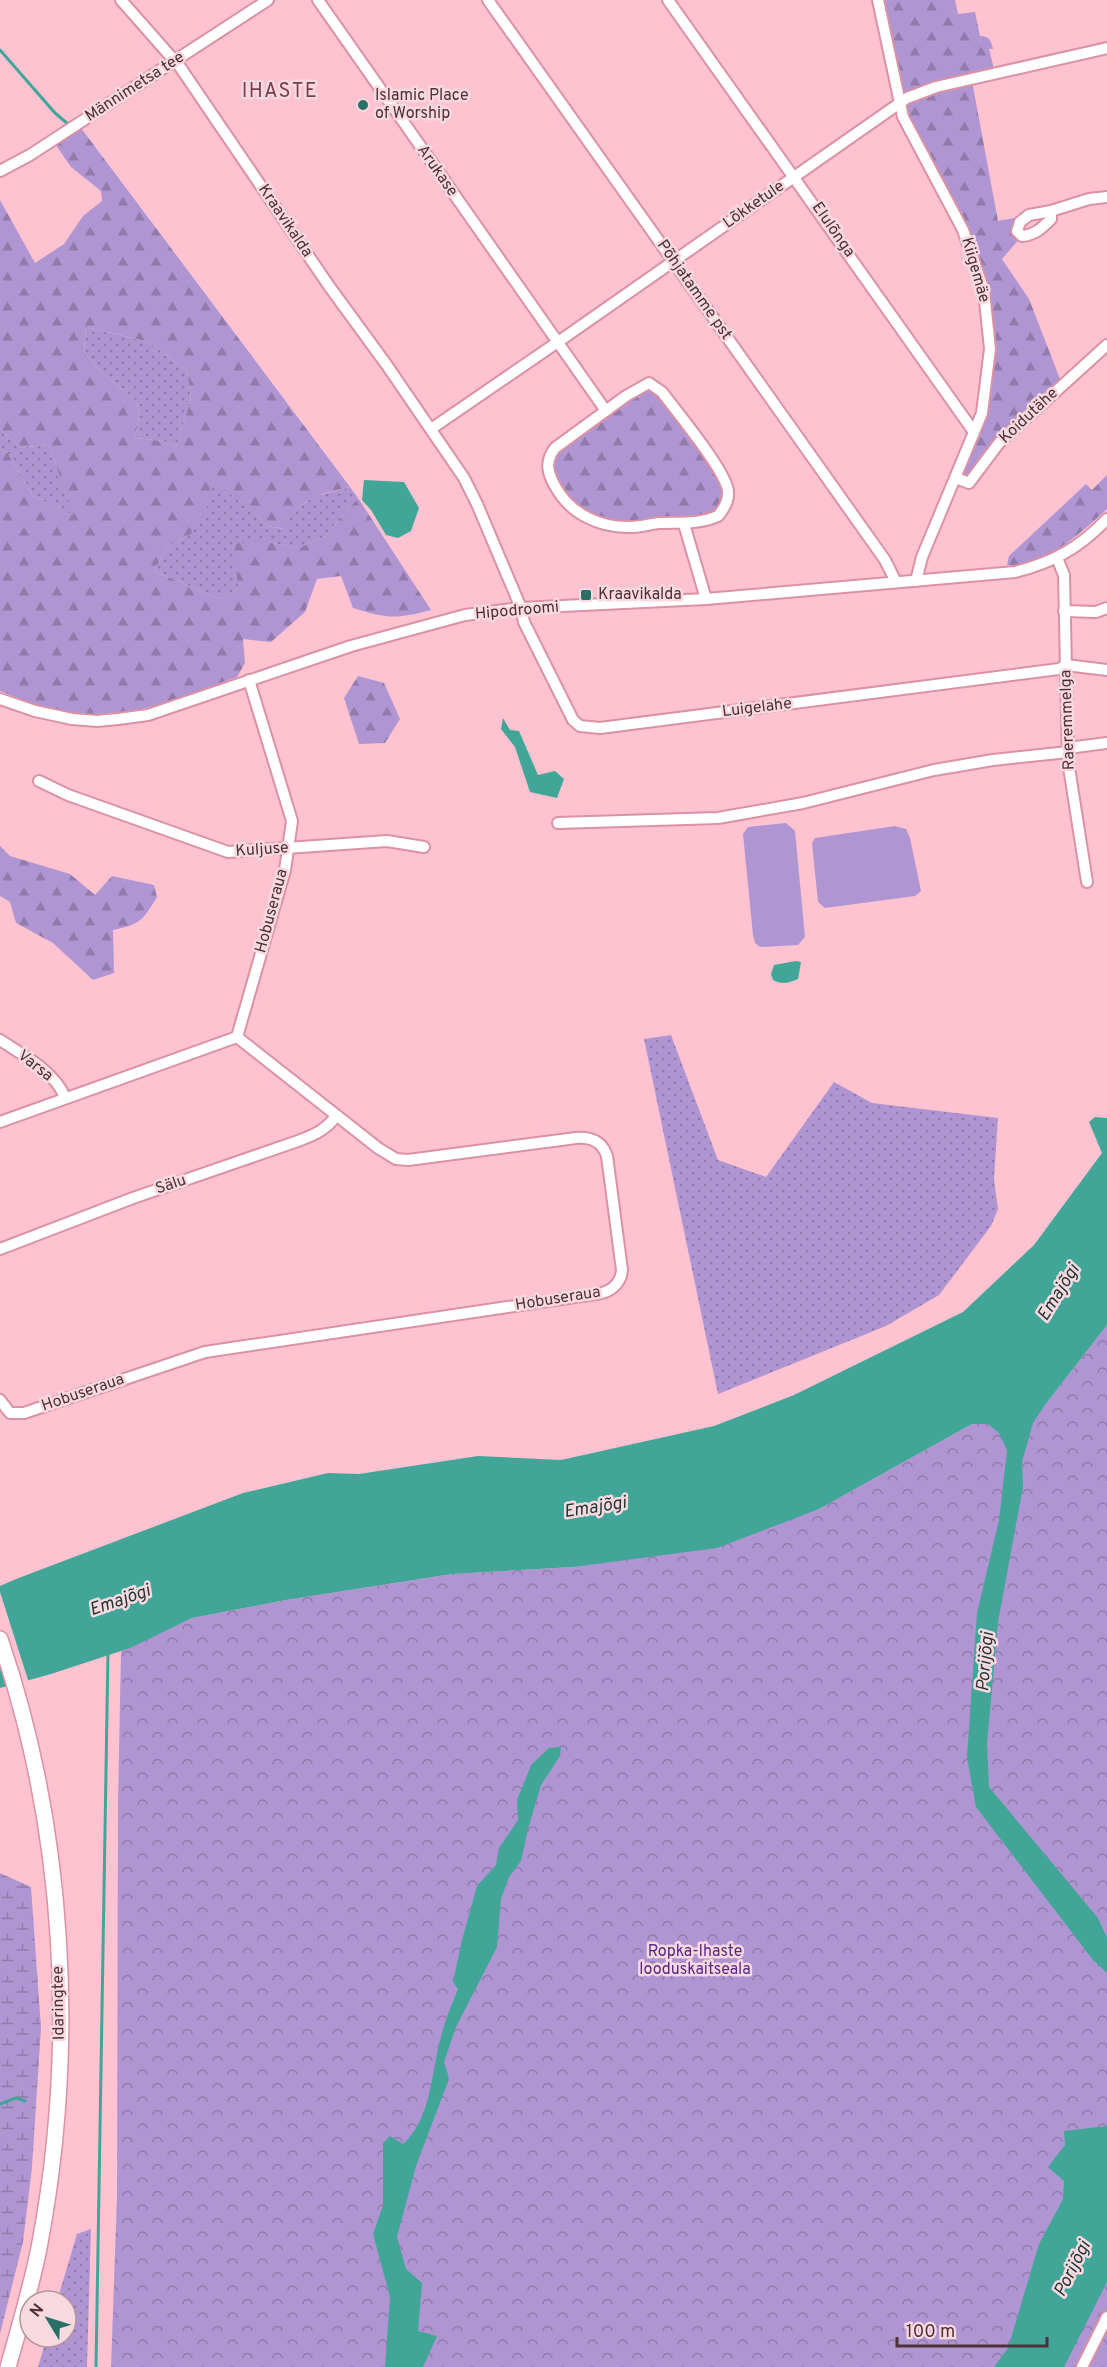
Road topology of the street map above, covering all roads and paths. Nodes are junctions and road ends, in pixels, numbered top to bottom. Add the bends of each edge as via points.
1 (121, 0) edge
2 (268, 0) edge
3 (318, 0) edge
4 (488, 0) edge
5 (668, 0) edge
6 (878, 0) edge
7 (1107, 48) edge
8 (175, 62) junction
9 (900, 102) junction
10 (0, 171) edge
11 (795, 176) junction
12 (1107, 197) edge
13 (1051, 211) dead end
14 (674, 261) junction
15 (558, 341) junction
16 (1107, 345) edge
17 (606, 411) junction
18 (430, 429) junction
19 (975, 432) junction
20 (956, 478) junction
21 (1107, 519) edge
22 (684, 524) junction
23 (1057, 558) junction
24 (916, 581) junction
25 (896, 582) junction
26 (706, 599) junction
27 (521, 608) junction
28 (1107, 608) edge
29 (1064, 611) junction
30 (1066, 665) junction
31 (1107, 670) edge
32 (249, 680) junction
33 (0, 699) edge
34 (1107, 743) edge
35 (1068, 750) junction
36 (39, 781) dead end
37 (558, 824) dead end
38 (424, 847) dead end
39 (288, 848) junction
40 (1087, 882) dead end
41 (237, 1037) junction
42 (0, 1040) edge
43 (65, 1097) junction
44 (336, 1116) junction
45 (0, 1122) edge
46 (0, 1249) edge
47 (0, 1400) edge
48 (0, 1639) edge
49 (1107, 2317) edge
50 (8, 2367) edge
51 (1082, 2367) edge

1 - 8 street, Kraavikalda
2 - 8 street, Männimetsa tee
3 - 15 street, Arukase
4 - 14 street, Põhjatamme pst
5 - 11 street, Elulõnga
6 - 9 street, Kiigemäe
7 - 9 street, Lõkketule via 936,87
8 - 10 street, Männimetsa tee
8 - 18 street, Kraavikalda
9 - 11 street, Lõkketule
9 - 19 street, Kiigemäe via 903,117 963,230 984,291 990,349 982,413
11 - 14 street, Lõkketule
11 - 19 street, Elulõnga
12 - 13 street
14 - 15 street, Lõkketule
14 - 25 street, Põhjatamme pst via 885,560
15 - 17 street, Arukase
15 - 18 street, Lõkketule
16 - 20 street, Koidutähe via 999,443 969,483
17 - 22 street via 551,454 548,472 560,495 574,511 597,523 631,527
17 - 22 street via 644,385 654,385 719,470 729,492 722,511 709,520
18 - 27 street, Kraavikalda via 464,478
19 - 20 street, Kiigemäe
20 - 24 street, Kiigemäe via 922,557
21 - 23 street, Hipodroomi
22 - 26 street
23 - 24 street, Hipodroomi via 1015,572
23 - 29 street, Raeremmelga via 1064,575
24 - 25 street, Hipodroomi
25 - 26 street, Hipodroomi
26 - 27 street, Hipodroomi
27 - 30 street, Luigelahe via 524,622 573,720 587,728 1059,669
27 - 32 street, Hipodroomi via 465,615 405,630
28 - 29 street via 1096,612
29 - 30 street, Raeremmelga
30 - 31 street, Luigelahe
30 - 35 street, Raeremmelga
32 - 33 street, Hipodroomi via 148,715 97,721 35,711
32 - 39 street, Hobuseraua via 292,821
34 - 35 street
35 - 37 street via 934,770 802,803 718,818
35 - 40 street, Raeremmelga
36 - 39 street, Kuljuse via 228,852
38 - 39 street, Kuljuse via 387,841
39 - 41 street, Hobuseraua
41 - 43 street
41 - 44 street, Hobuseraua
42 - 43 street, Varsa via 49,1073
43 - 45 street
44 - 46 street, Sälu via 319,1133
44 - 47 street, Hobuseraua via 389,1155 408,1160 576,1138 595,1140 607,1156 622,1270 620,1281 602,1293 205,1352 24,1413 10,1413
48 - 50 main road, Idaringtee via 29,1742 52,1876 60,2007 55,2137 39,2248
49 - 51 street

